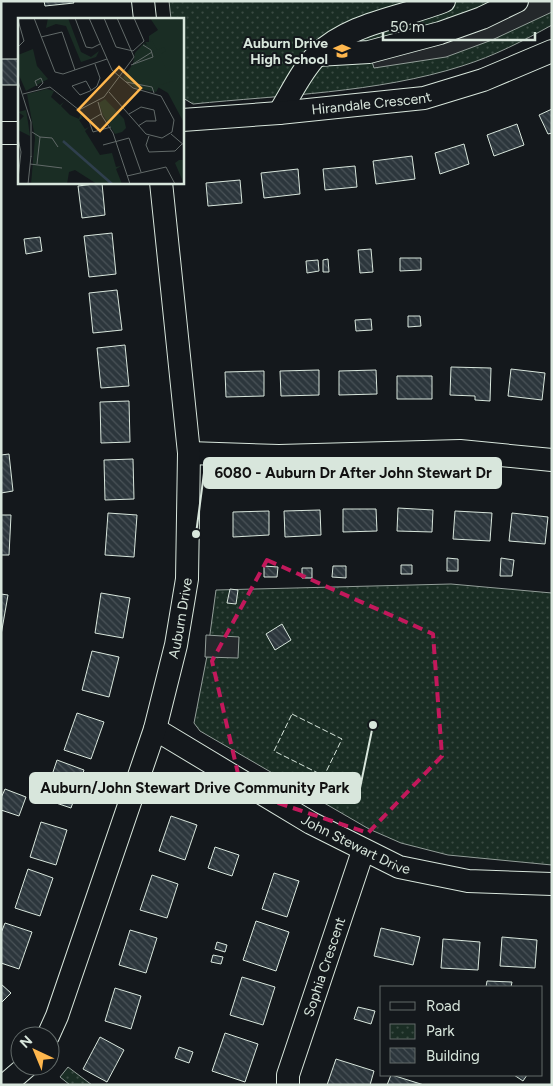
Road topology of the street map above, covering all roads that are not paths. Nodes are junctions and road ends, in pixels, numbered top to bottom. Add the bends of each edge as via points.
1 (143, 1) edge
2 (444, 1) edge
3 (517, 1) edge
4 (144, 18) edge
5 (552, 51) edge
6 (317, 56) junction
7 (279, 113) junction
8 (184, 120) edge
9 (1, 133) edge
10 (18, 133) edge
11 (161, 184) edge
12 (189, 453) junction
13 (552, 460) edge
14 (155, 729) junction
15 (363, 850) junction
16 (552, 884) edge
17 (52, 1026) edge
18 (15, 1076) edge
19 (5, 1085) edge
20 (288, 1085) edge

1 - 4 street
2 - 6 street via 360,28 336,39
3 - 6 street via 482,18 413,40 369,52
5 - 7 street, Hirandale Crescent via 483,80 424,98
6 - 7 street
7 - 8 street, Hirandale Crescent
9 - 10 street
11 - 12 street, Auburn Drive
12 - 13 street via 280,456 460,451
12 - 14 street, Auburn Drive via 187,579 176,645
14 - 15 street, John Stewart Drive
14 - 17 street, Auburn Drive
15 - 16 street, John Stewart Drive via 399,867 432,875 468,881
15 - 20 street, Sophia Crescent via 288,1075
18 - 19 street

